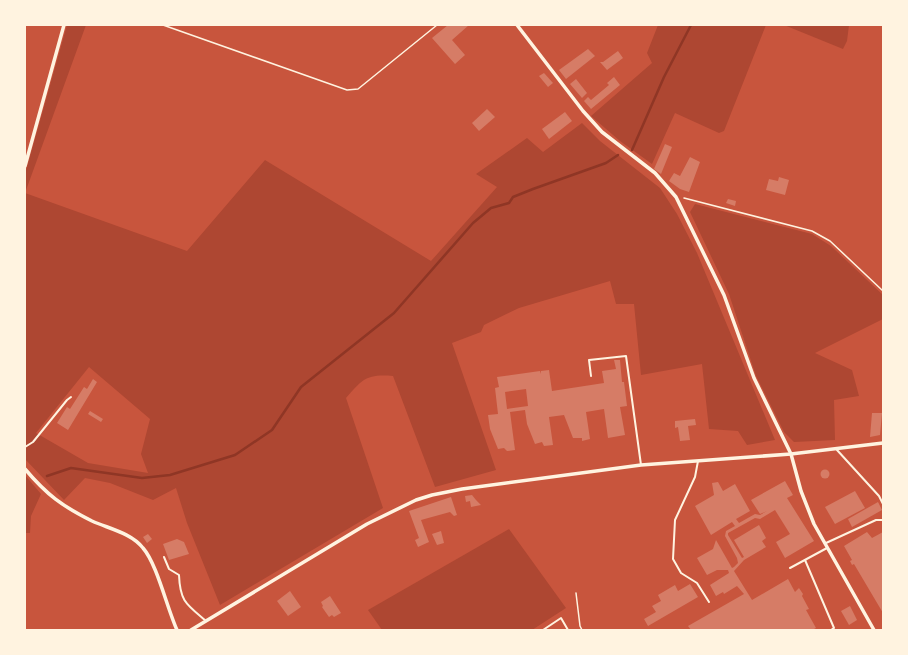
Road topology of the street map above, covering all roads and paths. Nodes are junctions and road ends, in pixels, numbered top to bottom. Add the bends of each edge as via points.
1 (64, 25) edge
2 (163, 25) edge
3 (437, 25) edge
4 (517, 25) edge
5 (25, 166) edge
6 (676, 197) junction
7 (883, 292) edge
8 (591, 376) dead end
9 (72, 397) dead end
10 (883, 443) edge
11 (25, 447) edge
12 (837, 450) junction
13 (791, 454) junction
14 (698, 460) junction
15 (641, 465) junction
16 (25, 469) edge
17 (883, 504) edge
18 (883, 520) edge
19 (826, 544) junction
20 (828, 548) junction
21 (164, 557) dead end
22 (805, 560) junction
23 (790, 568) dead end
24 (576, 592) dead end
25 (709, 602) dead end
26 (206, 620) junction
27 (177, 630) edge
28 (191, 630) edge
29 (542, 630) edge
30 (568, 630) edge
31 (582, 630) edge
32 (831, 630) edge
33 (874, 630) edge

1 - 5 street
2 - 3 path via 347,90 358,89
4 - 6 street via 602,132 655,173
6 - 7 path via 812,231 830,241
6 - 13 street via 724,295 754,378
8 - 15 lane via 589,360 626,356
9 - 11 lane via 33,442
10 - 12 street
12 - 13 street
12 - 17 lane via 879,496
13 - 14 street
13 - 19 street via 801,491 814,524
14 - 15 street
14 - 25 lane via 695,477 675,520 673,560 681,573 696,583
15 - 26 street via 469,488 416,500 367,524
16 - 27 street via 40,487 58,502 94,522 124,534 140,545 152,562
18 - 19 lane via 876,520
19 - 20 street
20 - 22 lane
20 - 33 street
21 - 26 lane via 169,569 179,575 180,591 186,605
22 - 23 lane
22 - 32 lane via 834,628
24 - 31 path
26 - 28 street
29 - 30 lane via 561,618

